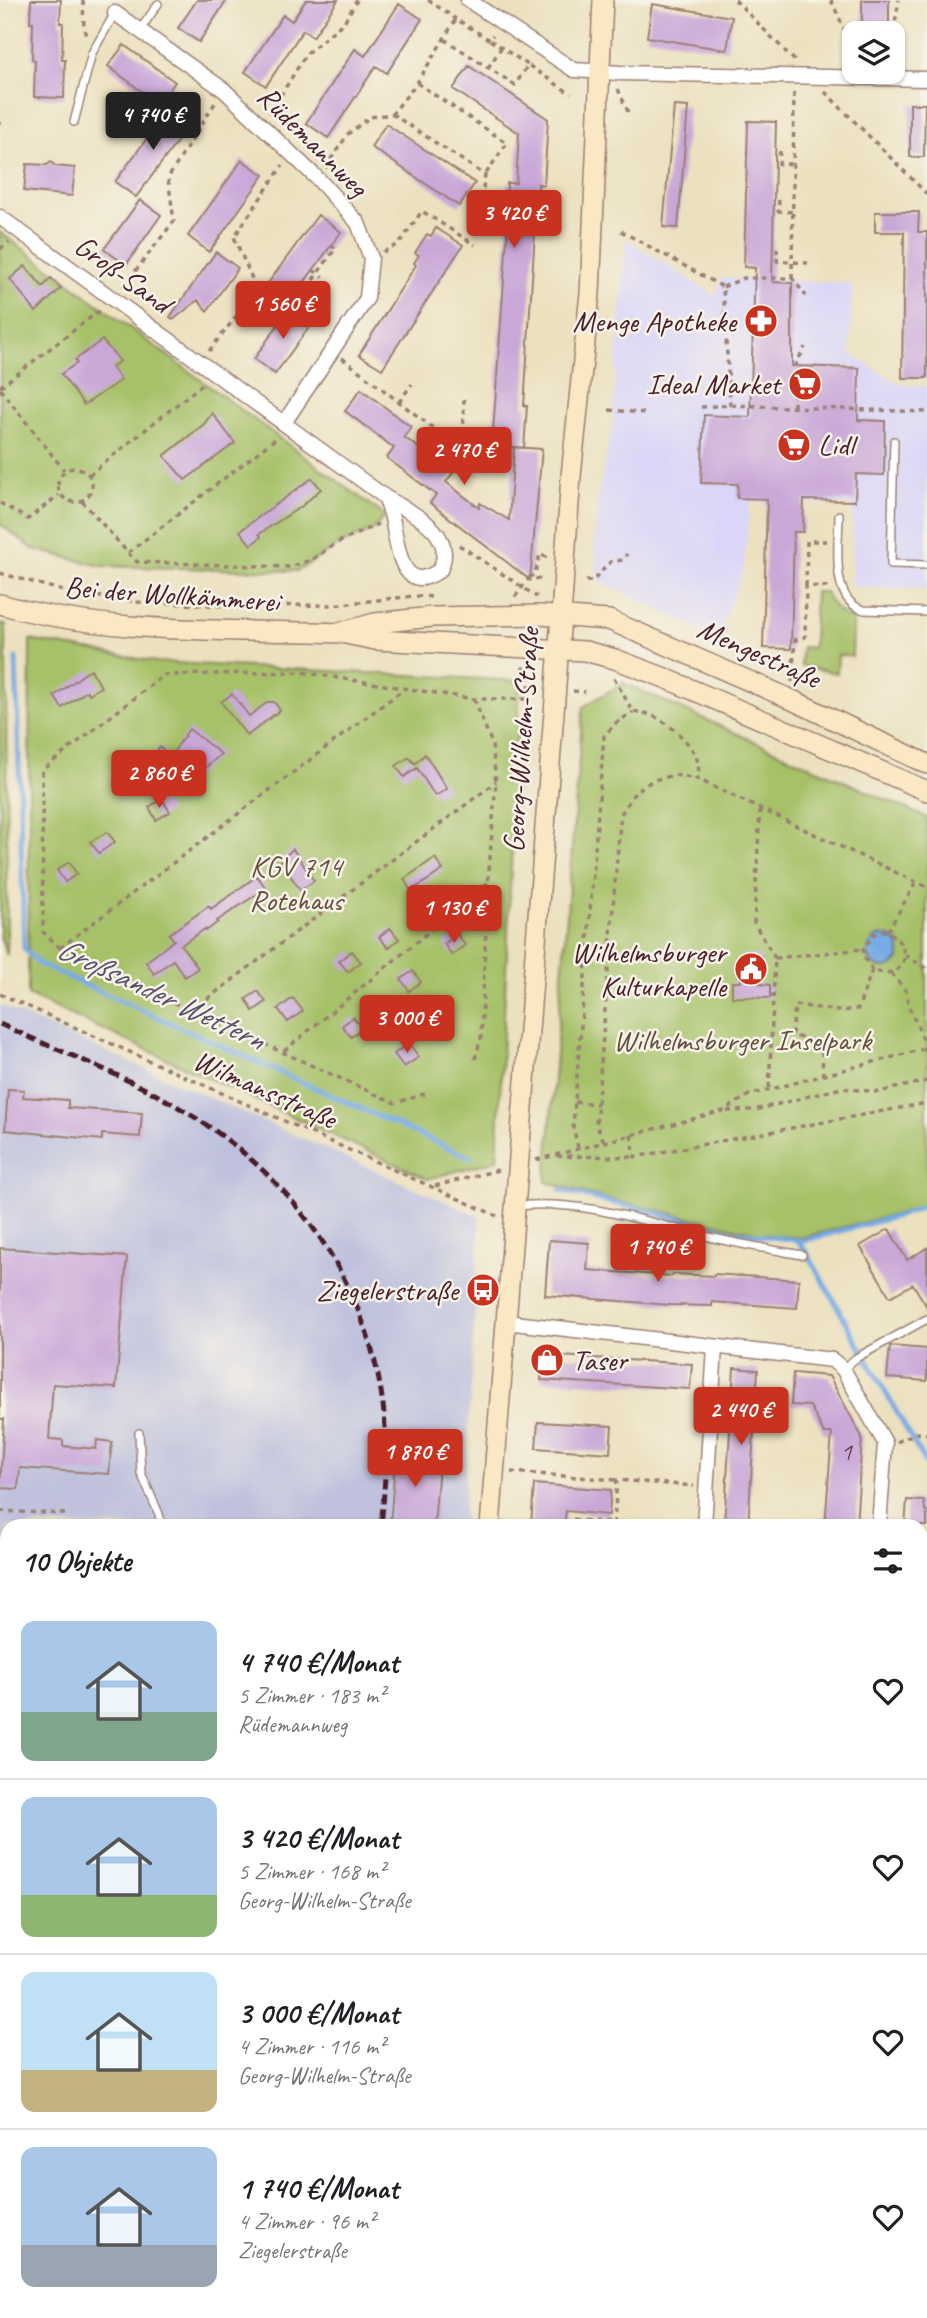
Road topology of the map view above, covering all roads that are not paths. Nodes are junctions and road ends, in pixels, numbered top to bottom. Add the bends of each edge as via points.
1 (468, 0) edge
2 (603, 0) edge
3 (158, 4) dead end
4 (115, 13) joint
5 (140, 30) junction
6 (598, 72) junction
7 (927, 79) edge
8 (75, 122) dead end
9 (0, 217) edge
10 (287, 425) junction
11 (894, 441) dead end
12 (385, 496) junction
13 (839, 515) dead end
14 (927, 565) edge
15 (0, 604) edge
16 (927, 612) edge
17 (560, 615) junction
18 (341, 633) junction
19 (559, 648) junction
20 (927, 764) edge
21 (926, 786) edge
22 (514, 1215) junction
23 (802, 1255) dead end
24 (927, 1319) edge
25 (506, 1322) junction
26 (715, 1346) junction
27 (843, 1369) junction
28 (139, 1433) dead end
29 (160, 1519) edge
30 (491, 1519) edge
31 (705, 1519) edge
32 (880, 1519) edge

1 - 6 street via 574,70
2 - 6 main road, Georg-Wilhelm-Straße
3 - 5 lane
4 - 5 street, Rüdemannweg
4 - 8 lane via 92,53
5 - 10 street, Rüdemannweg via 224,90 318,178 358,223 371,258 367,298
6 - 7 street
6 - 17 main road, Georg-Wilhelm-Straße via 590,293
9 - 10 street, Groß-Sand
10 - 12 street, Groß-Sand
11 - 14 lane via 891,564
12 - 12 street, Groß-Sand via 438,534 445,551 440,570 425,579 404,568
13 - 16 lane via 840,587 848,600 858,609
15 - 18 main road, Bei der Wollkämmerei via 108,625
17 - 18 main road, Bei der Wollkämmerei via 432,617 375,622
17 - 19 main road, Georg-Wilhelm-Straße
17 - 20 main road, Mengestraße via 617,623
18 - 19 main road, Bei der Wollkämmerei via 375,640
19 - 21 main road, Mengestraße via 640,668
19 - 22 main road, Georg-Wilhelm-Straße
22 - 23 lane via 537,1204 578,1205
22 - 25 main road, Georg-Wilhelm-Straße
24 - 27 lane
25 - 26 street
25 - 30 main road, Georg-Wilhelm-Straße
26 - 27 street via 832,1360
26 - 31 street
27 - 32 street via 892,1442
28 - 29 lane via 141,1472

